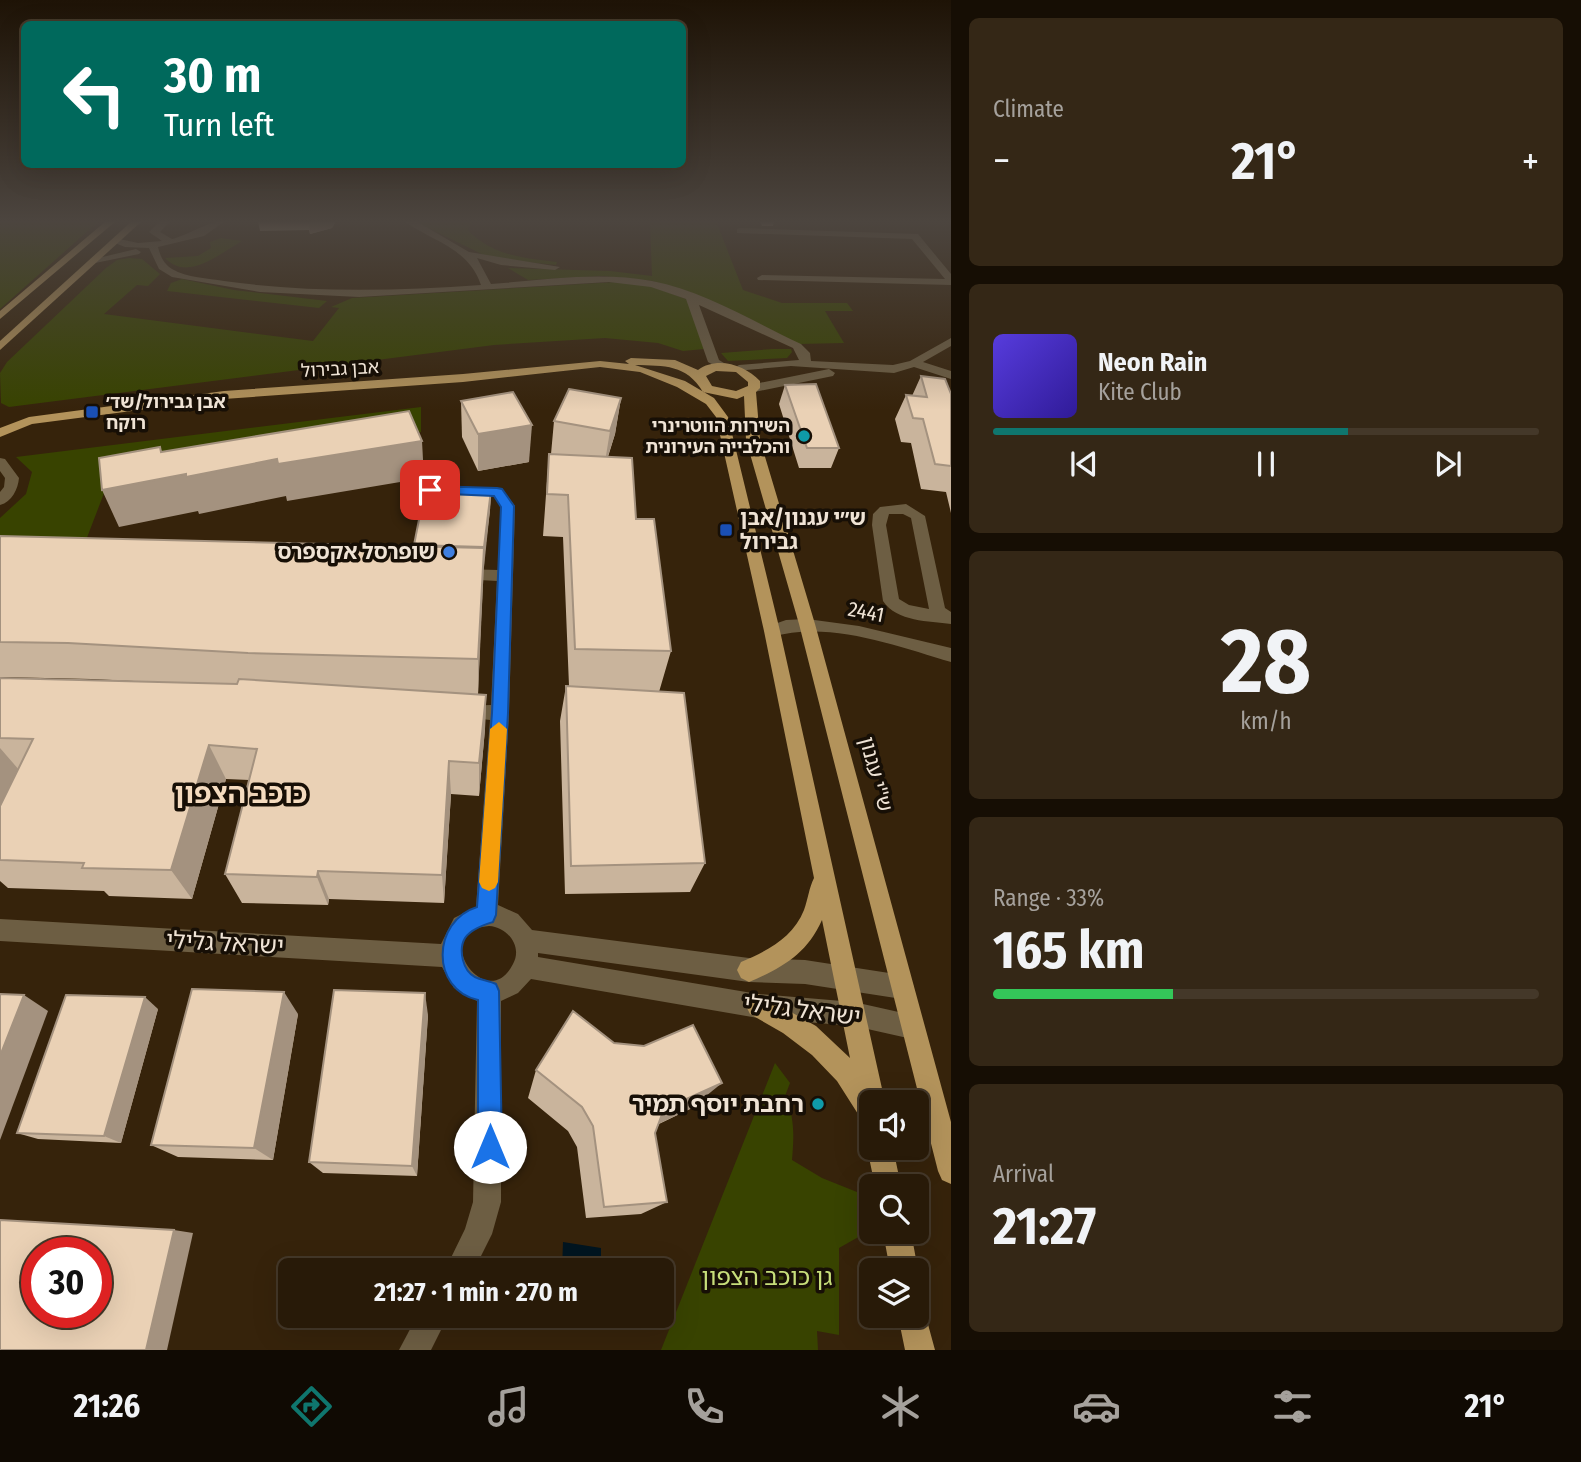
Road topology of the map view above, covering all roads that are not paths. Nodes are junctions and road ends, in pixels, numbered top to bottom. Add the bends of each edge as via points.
1 (38, 284) edge
2 (69, 284) edge
3 (238, 284) edge
4 (524, 284) edge
5 (652, 284) edge
6 (499, 285) joint
7 (487, 286) joint
8 (691, 298) junction
9 (0, 316) edge
10 (951, 341) edge
11 (0, 347) edge
12 (806, 363) junction
13 (914, 363) junction
14 (600, 364) junction
15 (723, 366) junction
16 (739, 369) junction
17 (860, 370) junction
18 (951, 375) edge
19 (699, 376) junction
20 (752, 390) junction
21 (714, 392) junction
22 (0, 433) edge
23 (0, 462) edge
24 (446, 491) edge
25 (0, 501) edge
26 (743, 510) junction
27 (447, 574) edge
28 (503, 576) junction
29 (948, 618) edge
30 (807, 624) junction
31 (772, 631) junction
32 (951, 656) edge
33 (444, 710) edge
34 (500, 713) junction
35 (823, 876) junction
36 (486, 915) junction
37 (0, 930) edge
38 (524, 940) junction
39 (451, 956) junction
40 (525, 966) junction
41 (749, 971) junction
42 (846, 978) junction
43 (902, 987) junction
44 (489, 991) junction
45 (758, 1006) junction
46 (853, 1014) junction
47 (912, 1027) junction
48 (869, 1090) edge
49 (859, 1092) edge
50 (951, 1171) edge
51 (465, 1258) edge
52 (426, 1328) edge
53 (916, 1328) edge
54 (414, 1350) edge
55 (920, 1350) edge

1 - 9 main road
2 - 11 main road
3 - 7 street via 334,295
4 - 6 street
5 - 8 street
6 - 7 street
8 - 12 street via 792,343 804,352
8 - 15 street via 714,362
10 - 13 street
12 - 16 street
12 - 17 street
13 - 17 street
13 - 18 street
14 - 19 main road via 664,361
14 - 22 main road, אבן גבירול via 224,395 29,421
14 - 26 main road, אבן גבירול via 642,369 710,401 722,417
15 - 16 main road
15 - 19 main road
16 - 20 main road via 752,378
17 - 20 street
19 - 21 main road via 702,385
20 - 21 main road via 730,395
20 - 30 main road, ש''י עגנון via 753,440
21 - 26 main road via 727,416
23 - 25 street via 12,478 11,488
24 - 28 street via 497,492 508,506
26 - 31 main road
27 - 28 street
28 - 34 street
29 - 29 street via 937,611 918,516 906,509 885,510 879,525 891,601 910,612
30 - 31 street, 2441 via 780,625
30 - 32 street, 2441
30 - 43 main road, ש''י עגנון
31 - 35 main road
33 - 34 street
34 - 36 street
35 - 41 main road via 813,918 801,938 782,957
35 - 42 main road
36 - 38 street via 509,921
36 - 39 street via 475,917 457,932
37 - 39 street, ישראל גלילי
38 - 40 street
38 - 41 street, ישראל גלילי
39 - 44 street via 460,979
40 - 44 street via 509,986
40 - 45 street, ישראל גלילי
41 - 42 street, ישראל גלילי
42 - 43 street, ישראל גלילי
42 - 46 main road
43 - 47 main road, ש''י עגנון
44 - 51 street via 487,1202
45 - 46 street, ישראל גלילי
45 - 49 main road via 820,1042 842,1064
46 - 47 street, ישראל גלילי
46 - 48 main road
47 - 50 main road, ש''י עגנון
52 - 54 street
53 - 55 main road

